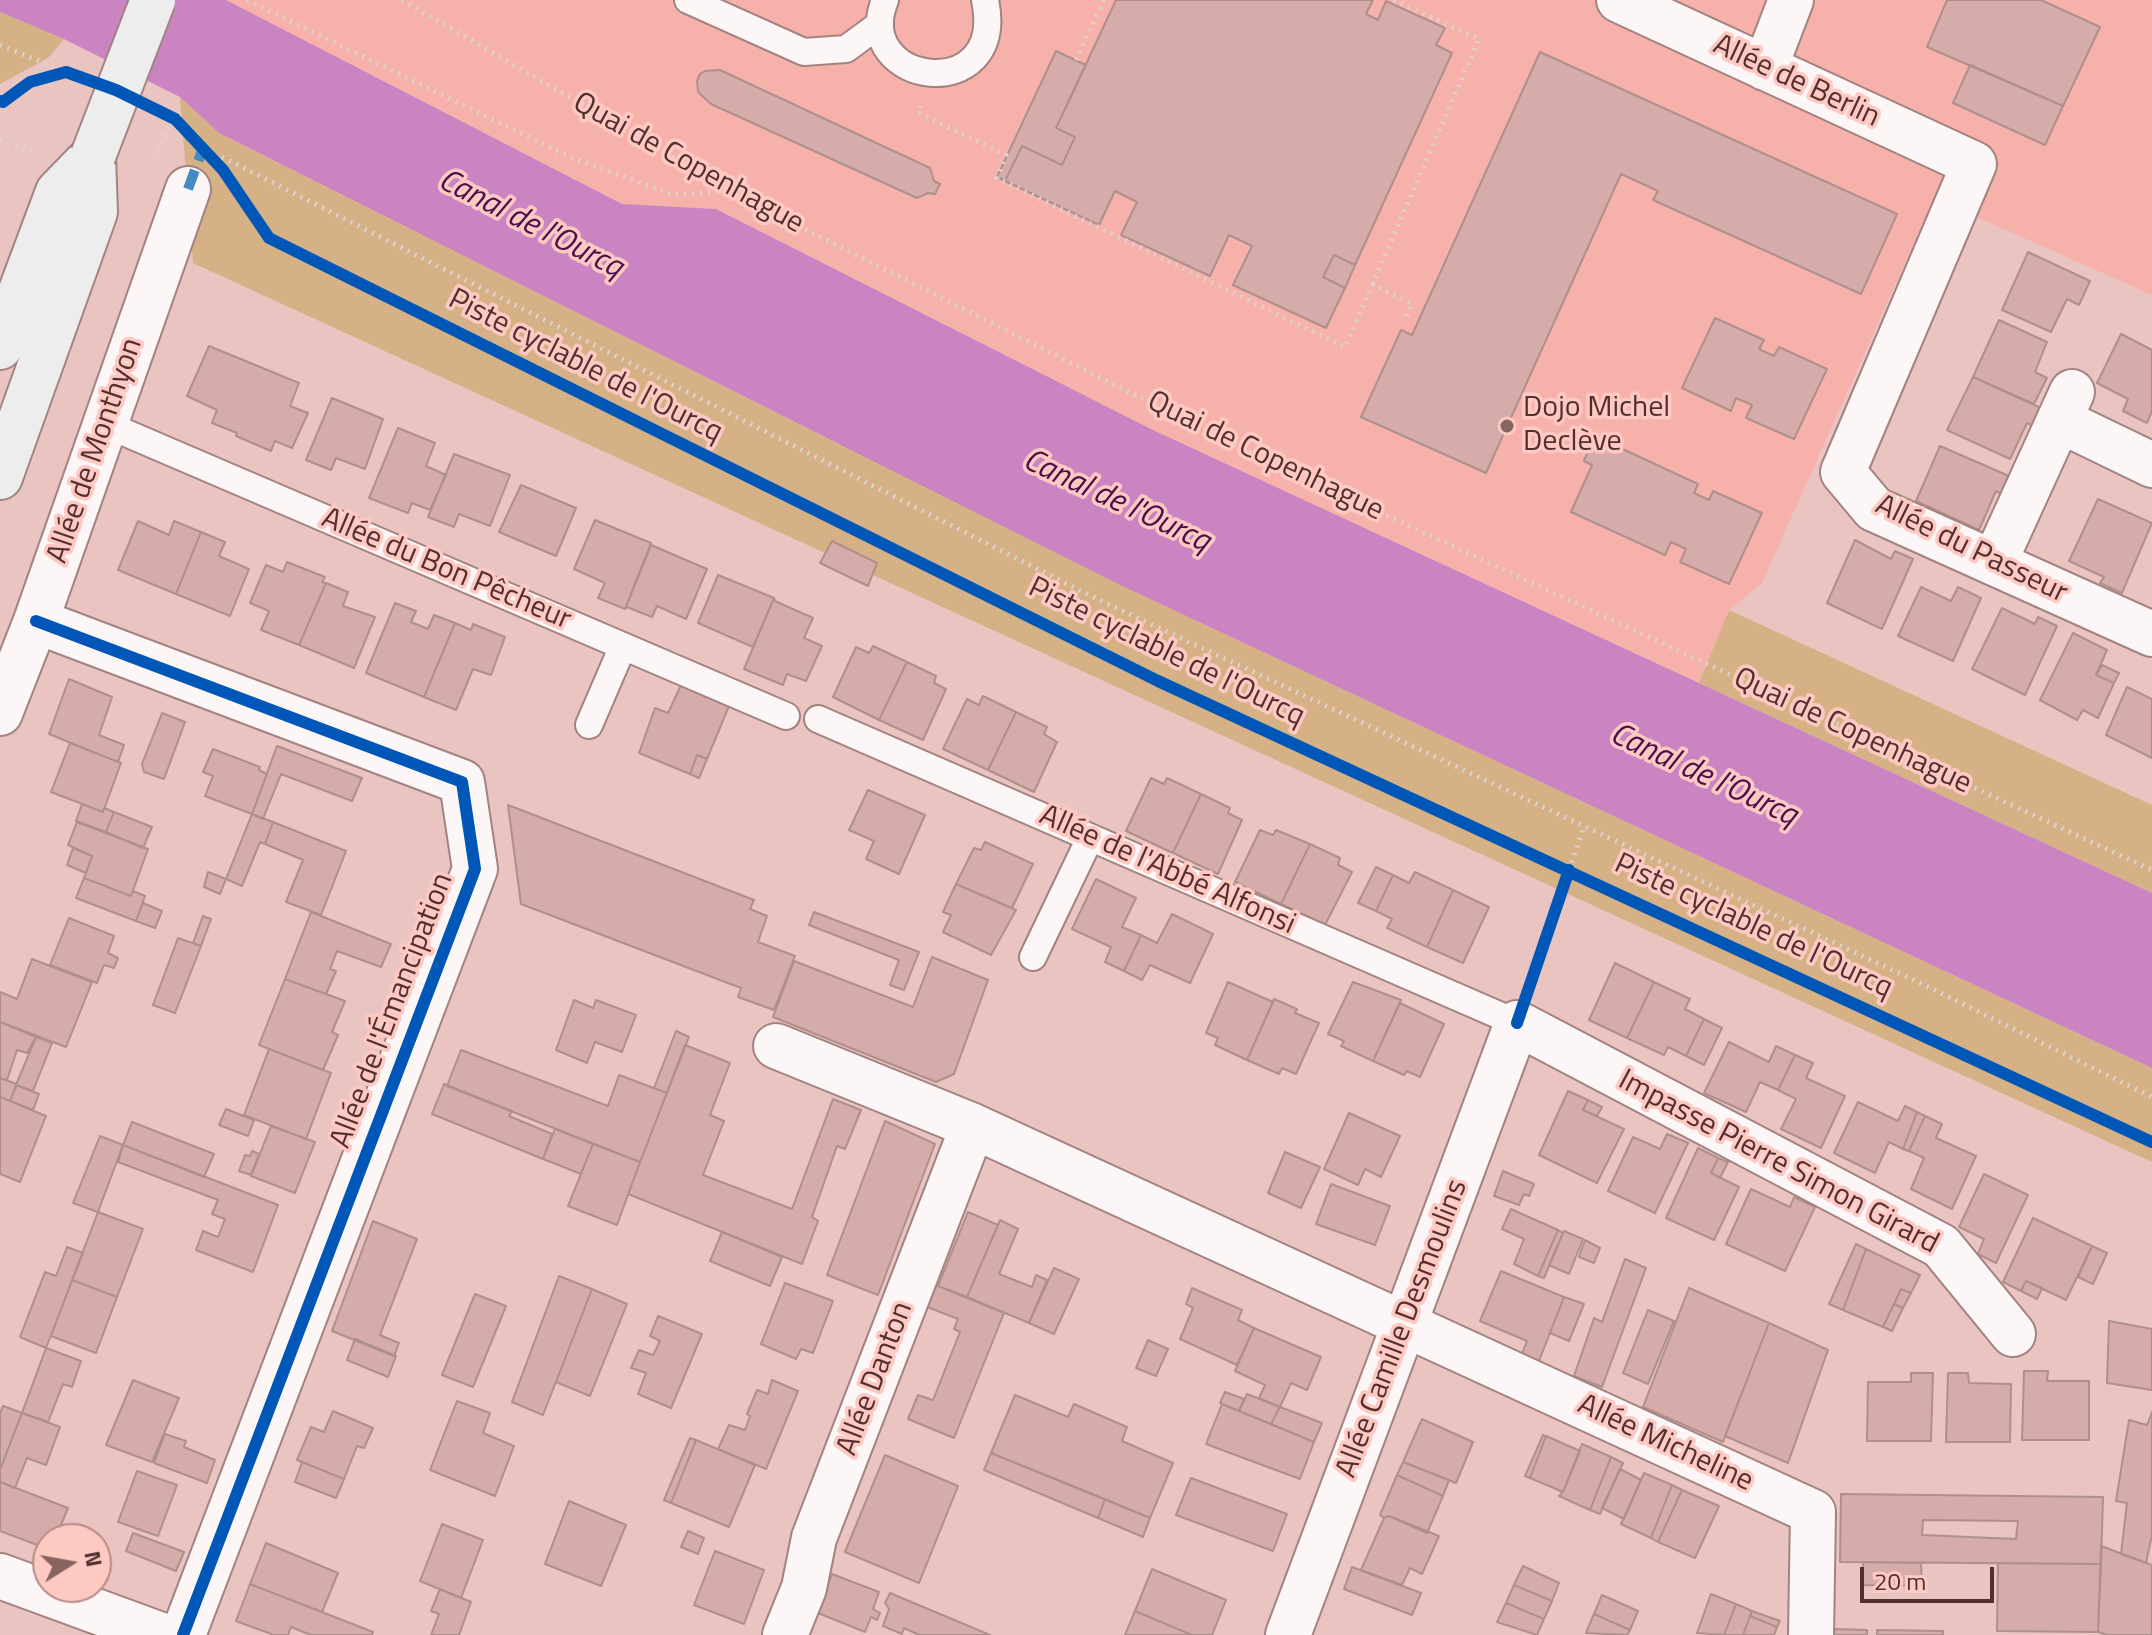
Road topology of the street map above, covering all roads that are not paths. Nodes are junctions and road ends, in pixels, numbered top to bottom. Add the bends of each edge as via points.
1 (153, 0) edge
2 (688, 0) edge
3 (985, 0) edge
4 (1619, 0) edge
5 (1791, 0) edge
6 (882, 12) edge
7 (1765, 68) junction
8 (93, 156) junction
9 (1974, 164) joint
10 (210, 168) road end
11 (0, 347) edge
12 (105, 424) junction
13 (2152, 465) edge
14 (0, 477) edge
15 (1994, 563) junction
16 (36, 621) junction
17 (2152, 634) edge
18 (623, 646) junction
19 (0, 713) edge
20 (786, 716) dead end
21 (818, 719) dead end
22 (589, 725) dead end
23 (1090, 838) junction
24 (1033, 957) dead end
25 (1517, 1023) junction
26 (776, 1046) dead end
27 (973, 1126) junction
28 (1406, 1323) junction
29 (2013, 1334) dead end
30 (0, 1576) edge
31 (161, 1635) edge
32 (183, 1635) edge
33 (785, 1635) edge
34 (1288, 1635) edge
35 (1811, 1635) edge

1 - 8 street, bridge
2 - 6 lane via 804,52 846,49
3 - 6 lane via 986,38 979,52 949,73 911,70 896,58 885,43
4 - 7 street, Allée de Berlin
5 - 7 street
7 - 9 street, Allée de Berlin
8 - 11 street via 58,192
8 - 14 street via 95,212
9 - 15 street, Allée du Passeur via 1843,472 1874,509
10 - 12 street, Allée de Monthyon
12 - 16 street, Allée de Monthyon
12 - 18 lane, Allée du Bon Pêcheur
13 - 15 street via 2066,406
15 - 17 street, Allée du Passeur
16 - 19 street, Allée de Monthyon
16 - 32 street, Allée de l'Émancipation via 462,782 475,869
18 - 20 lane, Allée du Bon Pêcheur
18 - 22 lane
21 - 23 lane, Allée de l'Abbé Alfonsi
23 - 24 lane
23 - 25 lane, Allée de l'Abbé Alfonsi
25 - 28 street, Allée Camille Desmoulins
25 - 29 street, Impasse Pierre Simon Girard via 1941,1246
26 - 27 street
27 - 28 street
27 - 33 street, Allée Danton via 814,1538 804,1588
28 - 34 street, Allée Camille Desmoulins
28 - 35 street, Allée Micheline via 1813,1512
30 - 31 street

